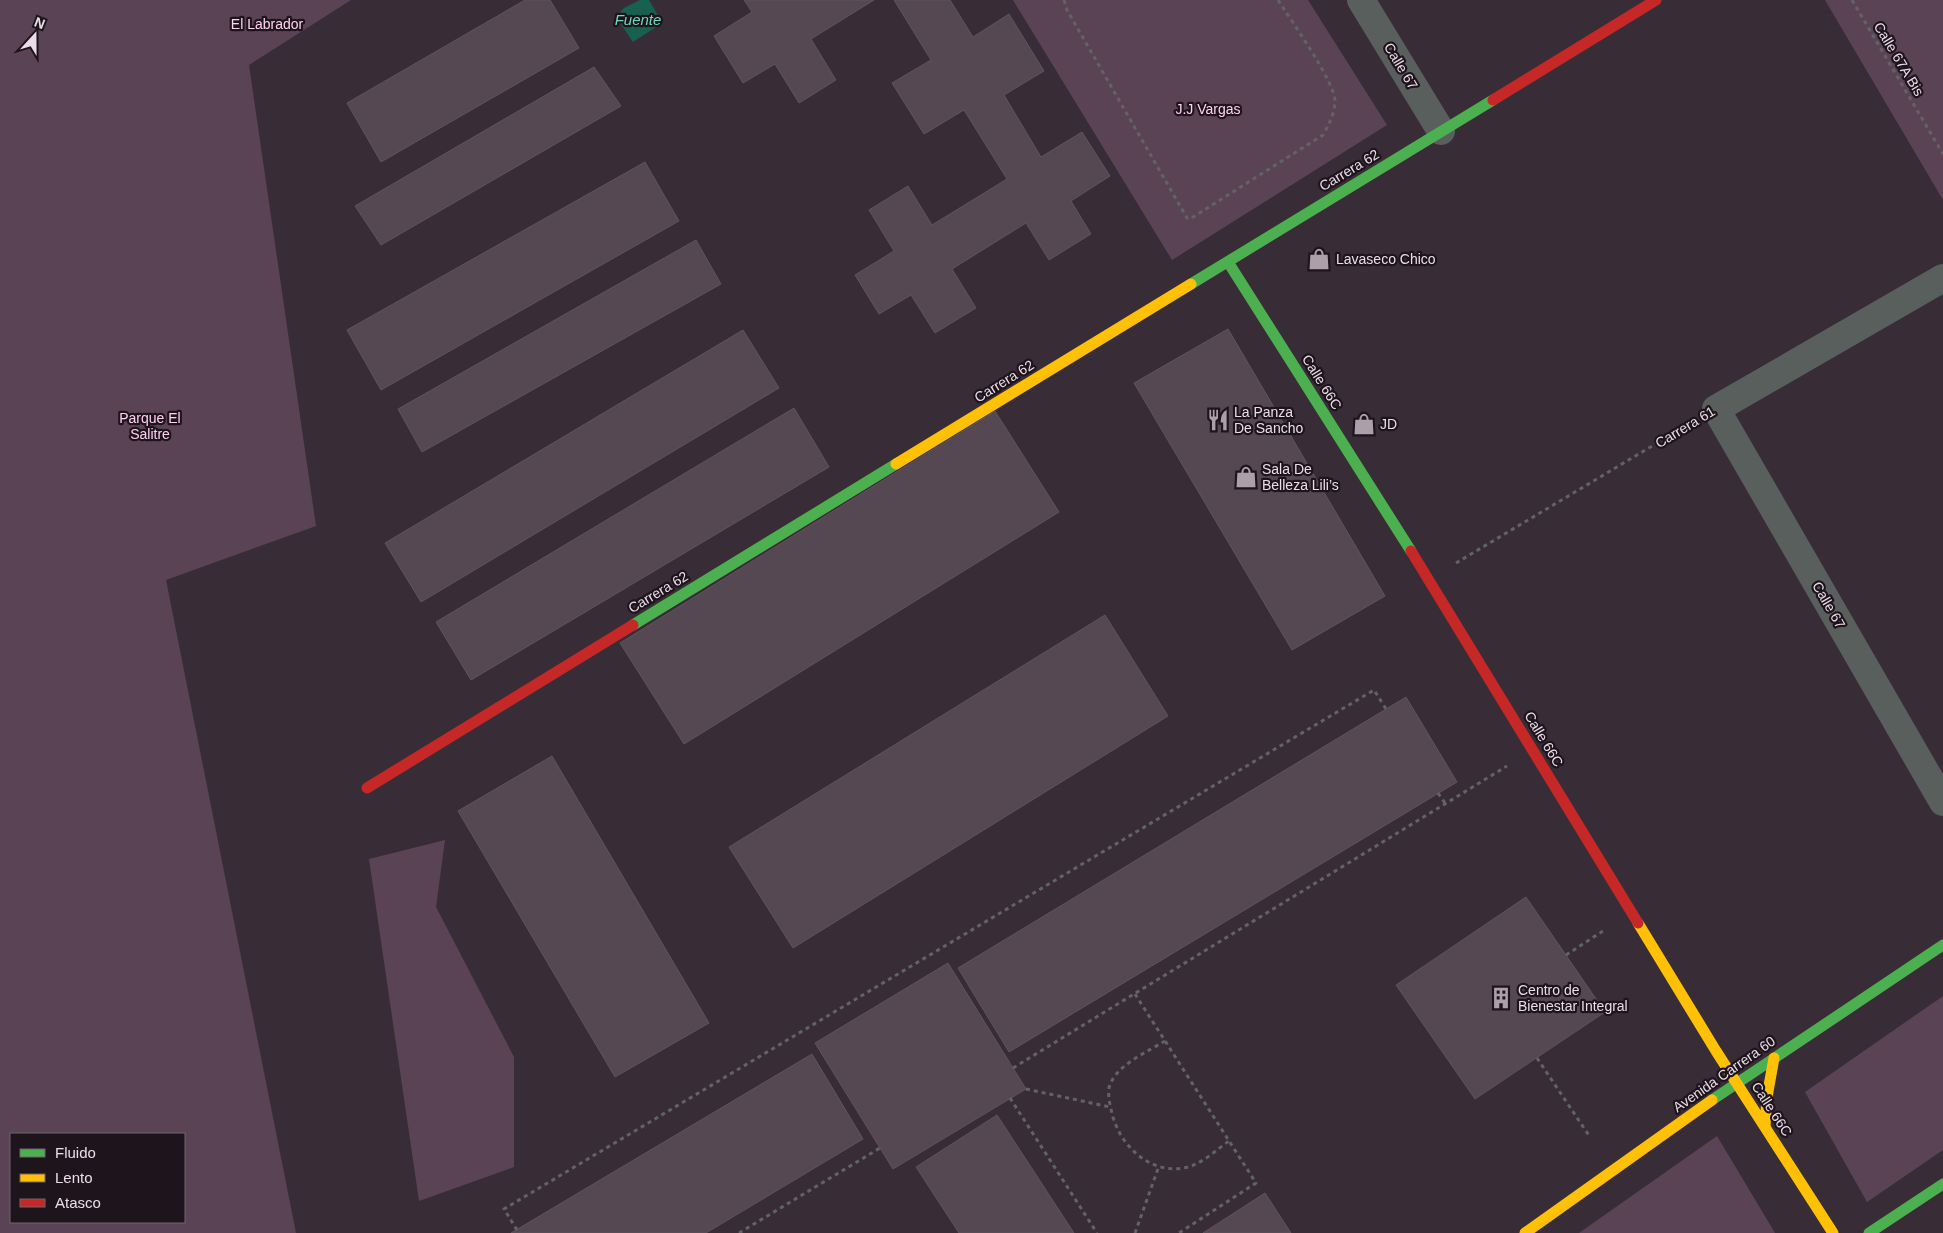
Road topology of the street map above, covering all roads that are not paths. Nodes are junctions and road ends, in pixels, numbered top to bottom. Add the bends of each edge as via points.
1 (1361, 0) edge
2 (1656, 0) edge
3 (1441, 131) junction
4 (1228, 262) junction
5 (1943, 278) edge
6 (1716, 409) joint
7 (367, 788) dead end
8 (1943, 802) edge
9 (1943, 945) edge
10 (1774, 1058) junction
11 (1736, 1082) junction
12 (1765, 1126) junction
13 (1943, 1184) edge
14 (1525, 1233) edge
15 (1833, 1233) edge
16 (1869, 1233) edge

1 - 3 street, Calle 67
2 - 3 street, Carrera 62
3 - 4 street, Carrera 62
4 - 7 street, Carrera 62
4 - 11 street, Calle 66C via 1429,579
5 - 6 street, Carrera 61
6 - 8 street, Calle 67
9 - 10 street, Avenida Carrera 60
10 - 11 street, Avenida Carrera 60
10 - 12 street via 1766,1097
11 - 12 street, Calle 66C
11 - 14 street, Avenida Carrera 60
12 - 15 street, Calle 66C
13 - 16 street

